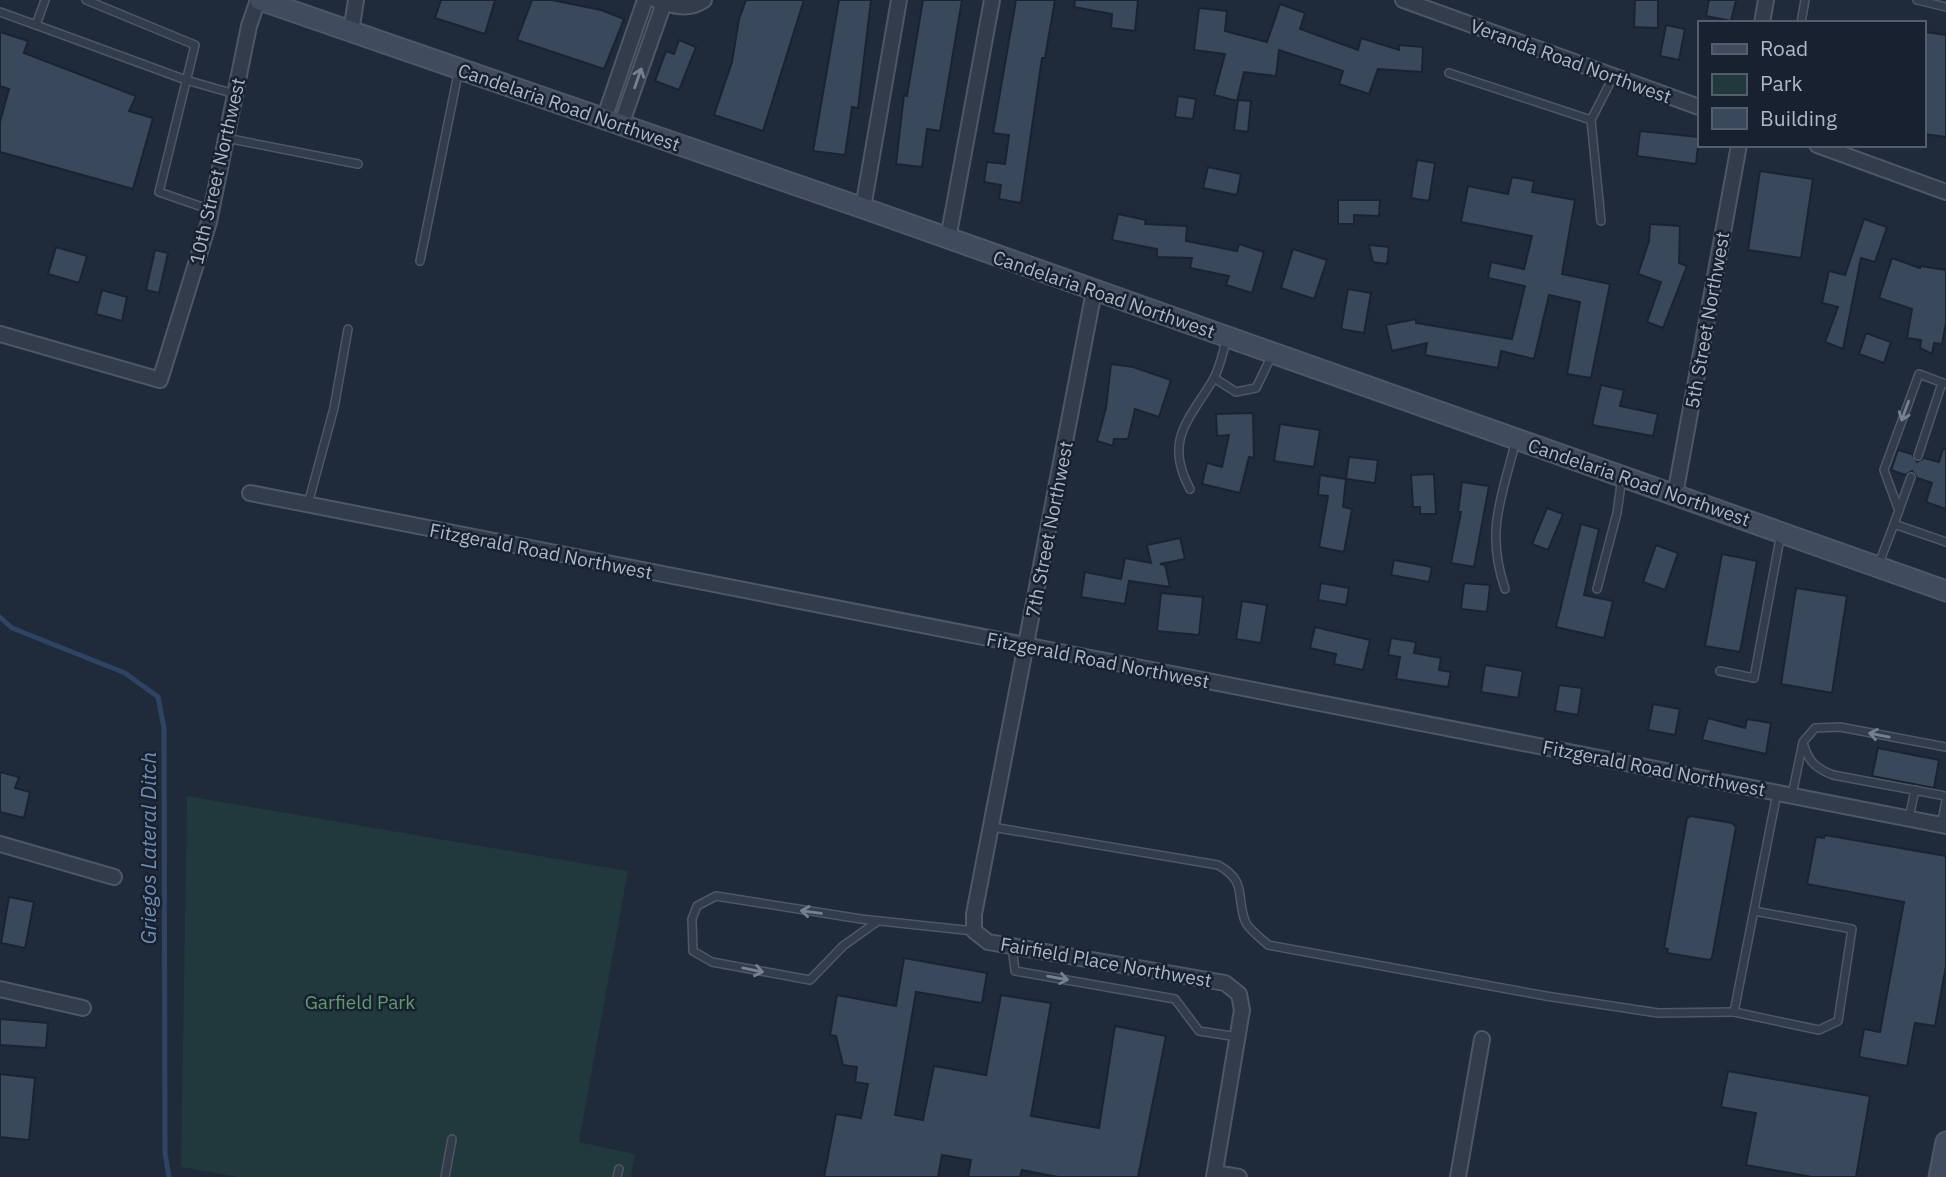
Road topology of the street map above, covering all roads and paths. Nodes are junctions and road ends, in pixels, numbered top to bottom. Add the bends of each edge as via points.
1 (45, 0) edge
2 (86, 0) edge
3 (259, 0) edge
4 (356, 0) edge
5 (645, 0) edge
6 (704, 0) edge
7 (899, 0) edge
8 (992, 0) edge
9 (1403, 0) edge
10 (1766, 0) edge
11 (1805, 0) edge
12 (1917, 0) edge
13 (659, 2) edge
14 (1946, 7) edge
15 (0, 12) edge
16 (1762, 21) edge
17 (1801, 21) edge
18 (36, 25) junction
19 (351, 32) junction
20 (459, 69) junction
21 (1449, 73) dead end
22 (1614, 76) junction
23 (186, 80) junction
24 (236, 94) junction
25 (1698, 107) edge
26 (1591, 120) junction
27 (613, 122) junction
28 (226, 138) junction
29 (1739, 147) edge
30 (1822, 147) edge
31 (358, 164) dead end
32 (1946, 192) edge
33 (863, 208) junction
34 (211, 210) junction
35 (1601, 221) dead end
36 (948, 239) junction
37 (420, 261) dead end
38 (1094, 291) junction
39 (348, 329) dead end
40 (0, 334) edge
41 (1227, 338) junction
42 (1273, 354) junction
43 (1214, 378) junction
44 (1944, 383) edge
45 (1516, 439) junction
46 (1918, 456) dead end
47 (1622, 476) junction
48 (1911, 477) dead end
49 (1190, 489) dead end
50 (250, 493) dead end
51 (1675, 495) junction
52 (308, 505) junction
53 (1899, 511) junction
54 (1894, 524) junction
55 (1781, 533) junction
56 (1946, 542) edge
57 (1878, 567) junction
58 (1505, 589) dead end
59 (1597, 589) dead end
60 (1946, 591) edge
61 (1027, 647) junction
62 (1720, 671) dead end
63 (1803, 741) junction
64 (1946, 747) edge
65 (1915, 790) junction
66 (1777, 792) junction
67 (1792, 796) junction
68 (1946, 799) edge
69 (1909, 818) junction
70 (1943, 825) edge
71 (992, 827) junction
72 (6, 846) edge
73 (114, 877) dead end
74 (1754, 911) junction
75 (878, 921) junction
76 (974, 931) junction
77 (1012, 946) junction
78 (0, 989) edge
79 (83, 1008) dead end
80 (1734, 1012) junction
81 (1238, 1037) junction
82 (1482, 1039) dead end
83 (452, 1139) dead end
84 (1946, 1142) edge
85 (1214, 1175) edge
86 (445, 1177) edge
87 (1239, 1177) edge
88 (1458, 1177) edge
89 (1939, 1177) edge

1 - 18 lane
2 - 23 lane via 195,45
3 - 19 main road, Candelaria Road Northwest
3 - 24 street, 10th Street Northwest
4 - 19 street
5 - 27 street
6 - 13 street via 694,7
7 - 33 street
8 - 36 street
9 - 22 street, Veranda Road Northwest
10 - 16 street
11 - 17 lane
12 - 14 lane
27 -> 13 street
15 - 18 lane
18 - 23 lane
19 - 20 main road, Candelaria Road Northwest
20 - 27 main road, Candelaria Road Northwest
20 - 37 lane
21 - 26 lane
22 - 25 street, Veranda Road Northwest
22 - 26 lane
23 - 24 lane
23 - 34 lane via 159,192
24 - 28 street, 10th Street Northwest
26 - 35 lane
27 - 33 main road, Candelaria Road Northwest
28 - 31 lane
28 - 34 street, 10th Street Northwest
29 - 51 street, 5th Street Northwest
30 - 32 street
33 - 36 main road, Candelaria Road Northwest
34 - 40 street, 10th Street Northwest via 160,380
36 - 38 main road, Candelaria Road Northwest
38 - 41 main road, Candelaria Road Northwest
38 - 61 street, 7th Street Northwest
39 - 52 lane via 334,408
41 - 42 main road, Candelaria Road Northwest
41 - 43 lane
42 - 43 lane via 1256,388 1236,392
42 - 45 main road, Candelaria Road Northwest
43 - 49 lane via 1181,433 1177,455
44 - 46 lane
44 -> 53 lane via 1919,374 1884,470
45 - 47 main road, Candelaria Road Northwest
45 - 58 lane via 1494,543
47 - 51 main road, Candelaria Road Northwest
47 - 59 lane
48 - 53 lane
50 - 52 street, Fitzgerald Road Northwest
51 - 55 main road, Candelaria Road Northwest
52 - 61 street, Fitzgerald Road Northwest
53 - 54 lane
54 - 56 lane
54 - 57 lane
55 - 57 main road, Candelaria Road Northwest
55 - 62 lane via 1754,678
57 - 60 main road, Candelaria Road Northwest
61 - 66 street, Fitzgerald Road Northwest
61 - 71 street, 7th Street Northwest
64 -> 63 lane via 1840,727 1815,728
63 - 65 lane via 1808,758 1819,769
63 - 67 lane
65 - 68 lane
65 - 69 lane
66 - 67 street, Fitzgerald Road Northwest
66 - 74 lane
67 - 69 street, Fitzgerald Road Northwest
68 - 70 lane
69 - 70 street, Fitzgerald Road Northwest
71 - 76 street, 7th Street Northwest
71 - 80 lane via 1218,865 1233,873 1245,923 1268,945 1658,1013
72 - 73 street
74 - 80 lane
74 - 80 lane via 1852,929 1838,1021 1819,1030
75 -> 75 lane via 716,896 697,906 691,936 693,951 712,962 810,980 843,946
75 - 76 lane
76 - 77 street, Fairfield Place Northwest via 988,942
77 -> 81 lane via 1015,971 1175,999 1199,1031
77 - 81 street, Fairfield Place Northwest via 1225,984 1239,994
78 - 79 street
81 - 85 street
82 - 88 street
83 - 86 lane
84 - 89 main road
85 - 87 street

